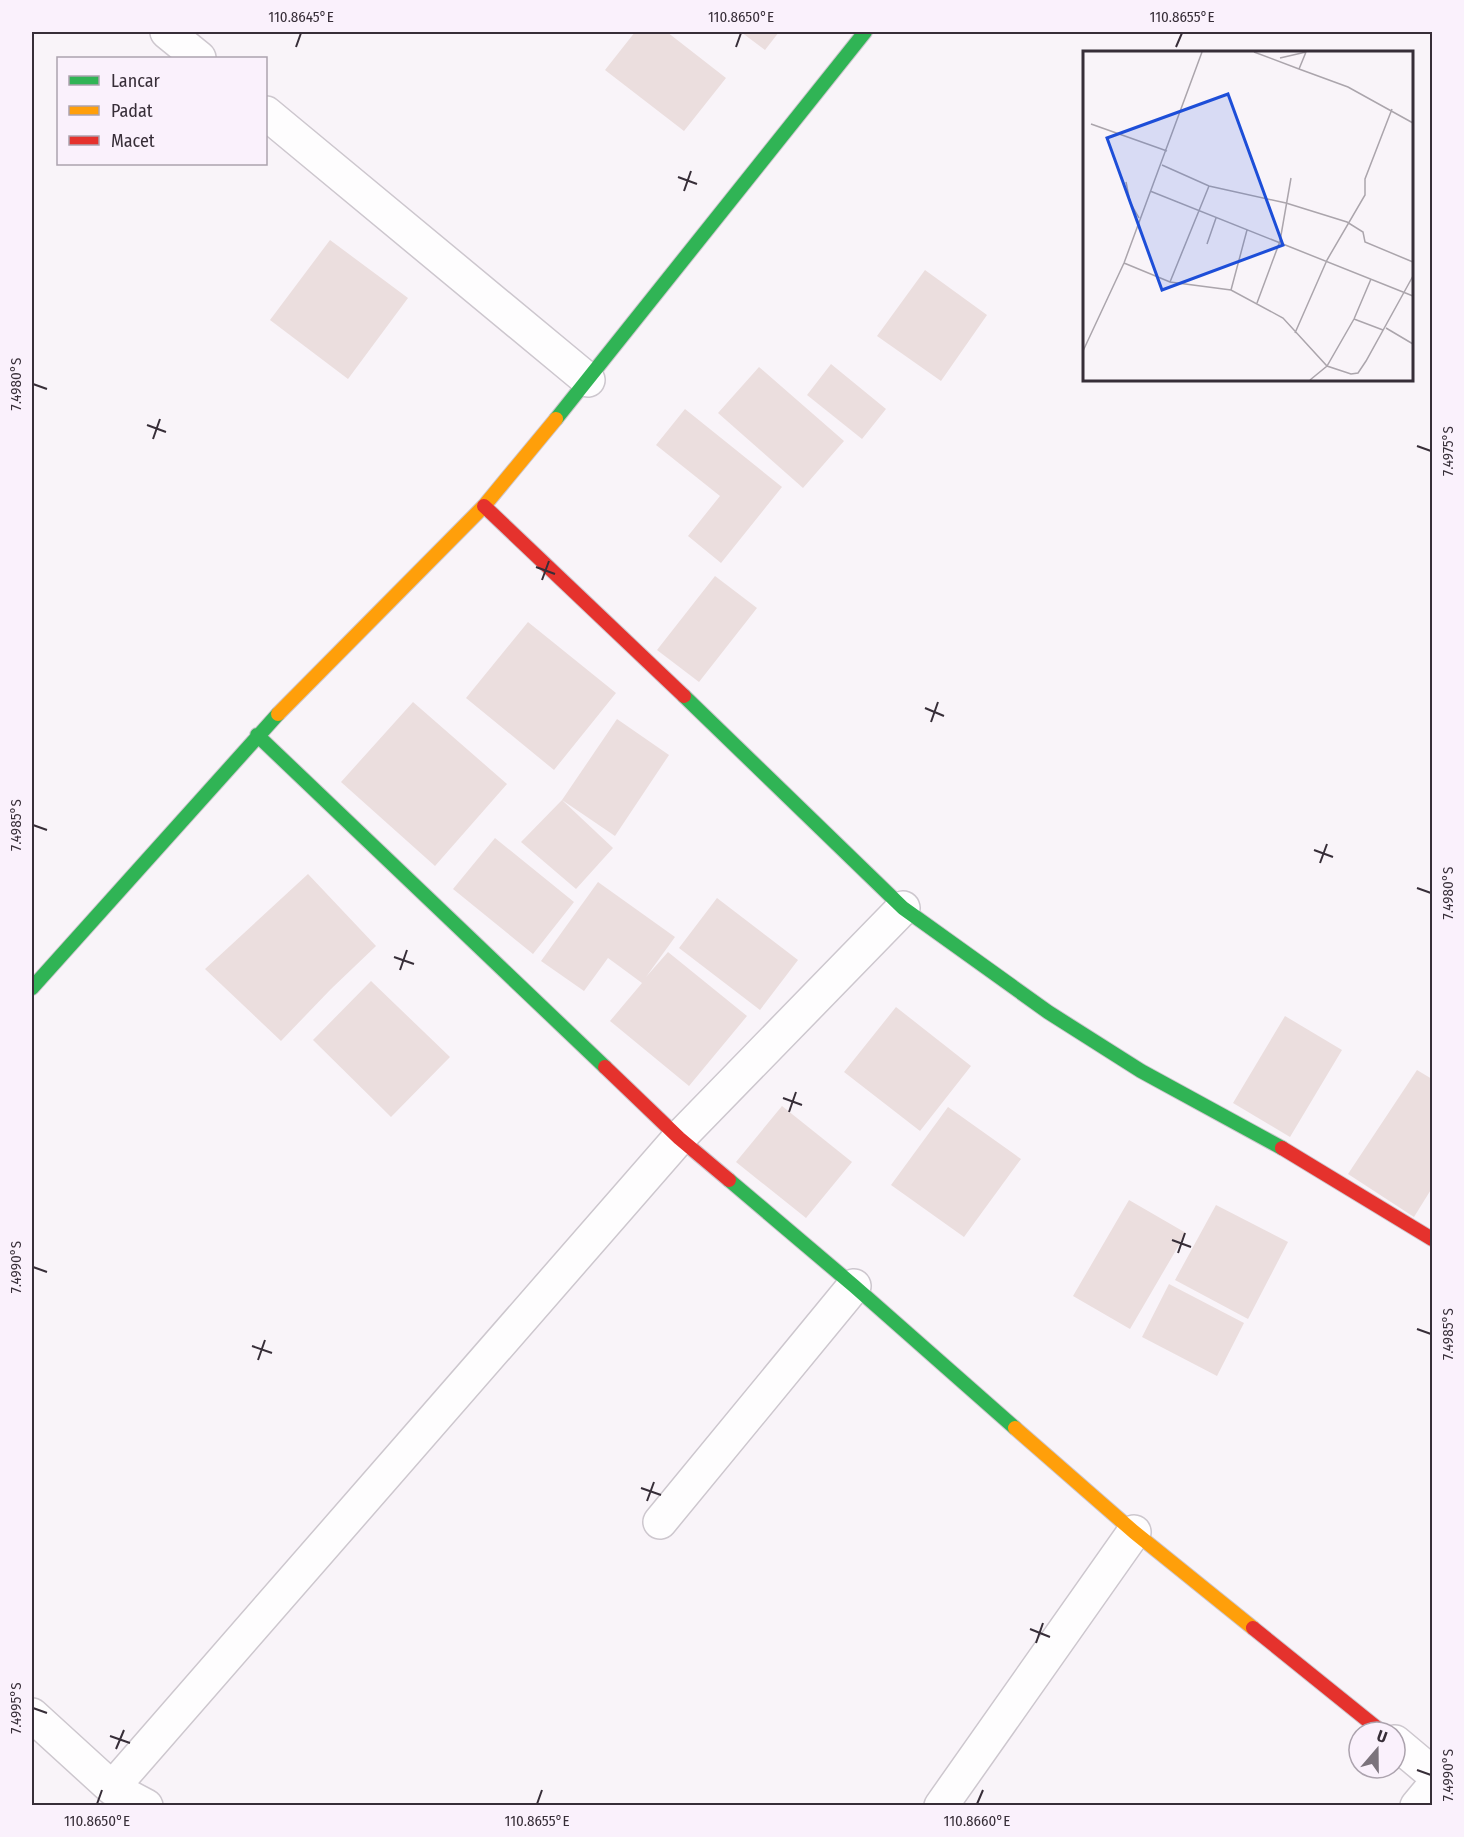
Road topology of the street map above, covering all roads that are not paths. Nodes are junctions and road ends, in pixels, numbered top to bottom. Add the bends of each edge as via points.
1 (167, 32) edge
2 (865, 32) edge
3 (198, 57) edge
4 (267, 114) edge
5 (588, 380) junction
6 (484, 506) junction
7 (257, 735) junction
8 (903, 908) junction
9 (33, 978) edge
10 (679, 1138) junction
11 (1432, 1239) edge
12 (854, 1287) junction
13 (660, 1522) dead end
14 (1134, 1532) junction
15 (32, 1714) edge
16 (1367, 1720) edge
17 (1407, 1752) edge
18 (1432, 1773) edge
19 (112, 1788) junction
20 (1432, 1788) edge
21 (146, 1806) edge
22 (941, 1806) edge
23 (1417, 1806) edge

1 - 3 street
2 - 5 street
4 - 5 street
5 - 6 street
6 - 7 street
6 - 8 street
7 - 9 street
7 - 10 street
8 - 10 street
8 - 11 street via 1048,1012 1141,1071 1279,1146
10 - 12 street
10 - 19 street
12 - 13 street
12 - 14 street
14 - 16 street
14 - 22 street
15 - 19 street
17 - 18 street
19 - 21 street
20 - 23 street

